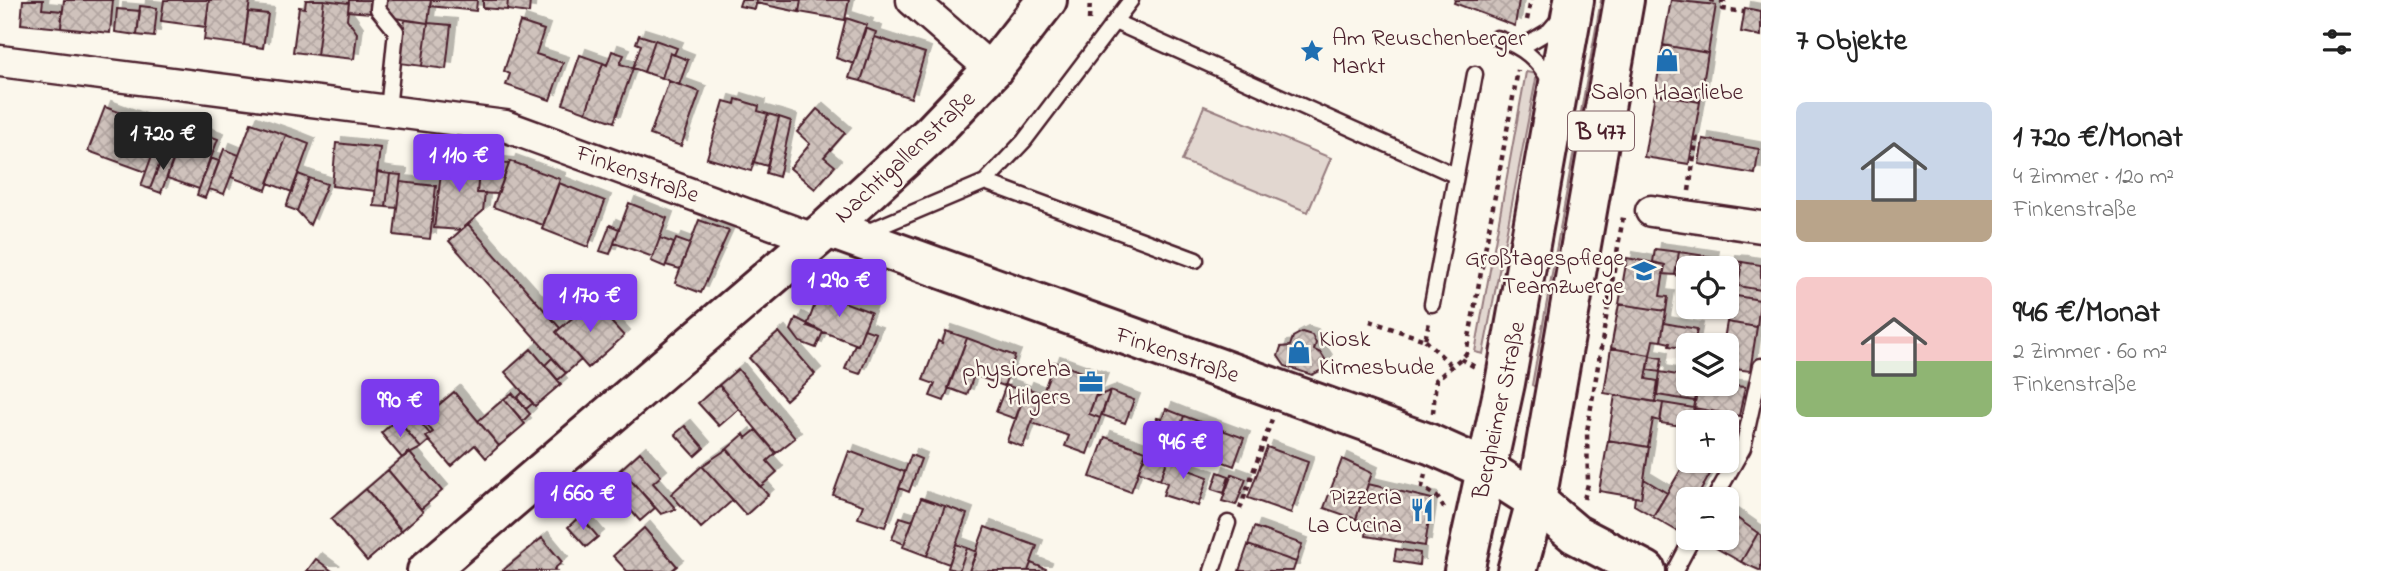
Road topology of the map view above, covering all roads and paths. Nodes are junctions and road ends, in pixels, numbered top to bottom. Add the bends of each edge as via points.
1 (379, 0) edge
2 (912, 0) edge
3 (1047, 0) edge
4 (1132, 0) edge
5 (1531, 0) edge
6 (1624, 0) edge
7 (1710, 0) edge
8 (1574, 2) edge
9 (1744, 12) dead end
10 (1115, 22) junction
11 (1497, 38) dead end
12 (1522, 47) junction
13 (0, 61) edge
14 (992, 71) junction
15 (1475, 74) dead end
16 (1557, 93) junction
17 (388, 110) junction
18 (1694, 134) dead end
19 (1454, 175) junction
20 (985, 182) junction
21 (1651, 211) dead end
22 (1685, 216) junction
23 (1761, 227) edge
24 (831, 235) junction
25 (1196, 260) dead end
26 (1432, 304) joint
27 (1370, 321) dead end
28 (1425, 340) junction
29 (1461, 359) dead end
30 (1761, 366) edge
31 (1453, 367) dead end
32 (1282, 391) junction
33 (1758, 403) edge
34 (1587, 431) dead end
35 (1486, 470) junction
36 (1588, 484) dead end
37 (1721, 487) edge
38 (1536, 501) junction
39 (1228, 523) joint
40 (1686, 550) edge
41 (427, 571) edge
42 (1212, 571) edge
43 (1464, 571) edge
44 (1517, 571) edge
45 (1646, 571) edge
46 (1675, 571) edge

1 - 17 lane via 378,9 396,32
2 - 14 street
3 - 14 main road, Nachtigallenstraße
4 - 10 lane
5 - 12 path
6 - 38 main road, Bergheimer Straße / B 477
7 - 9 path via 1724,2 1723,9
8 - 12 lane via 1549,31
8 - 16 main road, Bergheimer Straße / B 477
10 - 19 lane
10 - 20 lane via 1024,141
11 - 12 lane
12 - 16 lane via 1542,66
12 - 29 path via 1466,354
13 - 17 street, Finkenstraße
14 - 24 main road, Nachtigallenstraße
15 - 19 lane
16 - 35 main road, Bergheimer Straße / B 477
17 - 24 street, Finkenstraße via 523,131
18 - 22 path
19 - 26 lane
20 - 24 lane
20 - 25 lane
21 - 22 street
22 - 23 street
24 - 32 main road, Finkenstraße
24 - 41 main road, Nachtigallenstraße
26 - 28 path
27 - 28 path
28 - 31 path
30 - 33 lane
32 - 35 main road, Finkenstraße via 1430,444
32 - 39 path via 1238,516
33 - 37 lane via 1743,447
34 - 36 path
35 - 38 main road, Finkenstraße
35 - 43 main road, Bergheimer Straße / B 477
38 - 44 main road, Bergheimer Straße / B 477
38 - 45 main road, Finkenstraße via 1575,534
39 - 42 lane
40 - 46 lane

